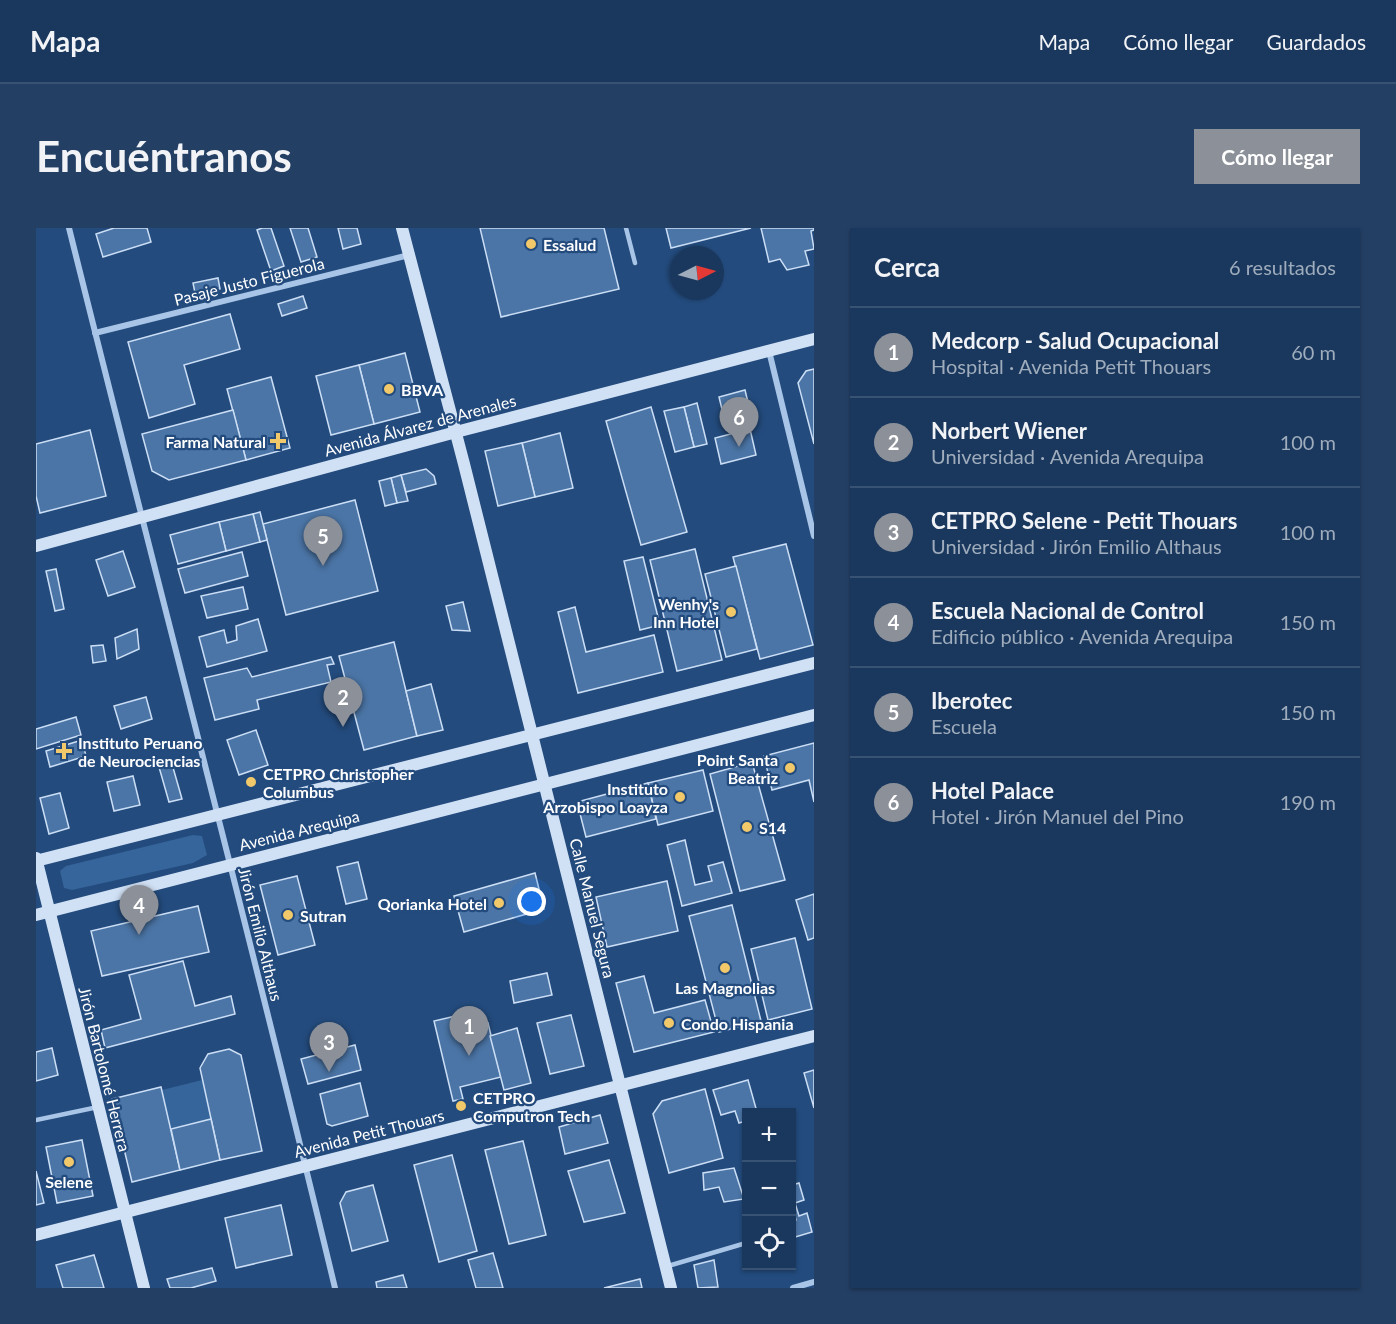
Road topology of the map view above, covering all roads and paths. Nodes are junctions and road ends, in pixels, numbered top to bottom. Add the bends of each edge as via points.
1 (69, 228) edge
2 (402, 228) edge
3 (626, 228) edge
4 (409, 255) junction
5 (635, 263) dead end
6 (95, 333) junction
7 (814, 339) edge
8 (768, 350) junction
9 (456, 432) junction
10 (141, 517) junction
11 (814, 536) edge
12 (36, 546) edge
13 (814, 663) edge
14 (814, 715) edge
15 (532, 735) junction
16 (544, 784) junction
17 (218, 814) junction
18 (36, 860) edge
19 (230, 865) junction
20 (49, 911) junction
21 (36, 915) edge
22 (814, 1035) edge
23 (621, 1085) junction
24 (98, 1107) junction
25 (36, 1120) edge
26 (306, 1166) junction
27 (124, 1212) junction
28 (36, 1235) edge
29 (742, 1244) edge
30 (665, 1267) junction
31 (814, 1282) edge
32 (144, 1288) edge
33 (335, 1288) edge
34 (670, 1288) edge
35 (793, 1288) edge

1 - 6 street, Jirón Emilio Althaus
2 - 4 main road, Calle Manuel Segura
3 - 5 lane
4 - 6 street, Pasaje Justo Figuerola
4 - 9 main road, Calle Manuel Segura
6 - 10 street, Jirón Emilio Althaus
7 - 8 main road, Avenida Álvarez de Arenales
8 - 9 main road, Avenida Álvarez de Arenales
8 - 11 street
9 - 10 main road, Avenida Álvarez de Arenales
9 - 15 main road, Calle Manuel Segura
10 - 12 main road, Avenida Álvarez de Arenales
10 - 17 street, Jirón Emilio Althaus
13 - 15 main road
14 - 16 main road, Avenida Arequipa
15 - 16 main road, Calle Manuel Segura
15 - 17 main road
16 - 19 main road, Avenida Arequipa
16 - 23 main road, Calle Manuel Segura
17 - 18 main road
17 - 19 street, Jirón Emilio Althaus
18 - 20 main road, Jirón Bartolomé Herrera
19 - 20 main road, Avenida Arequipa
19 - 26 street, Jirón Emilio Althaus
20 - 21 main road, Avenida Arequipa
20 - 24 main road, Jirón Bartolomé Herrera
22 - 23 main road, Avenida Petit Thouars
23 - 26 main road, Avenida Petit Thouars
23 - 30 main road, Calle Manuel Segura
24 - 25 lane
24 - 27 main road, Jirón Bartolomé Herrera
26 - 27 main road, Avenida Petit Thouars
26 - 33 street, Jirón Emilio Althaus
27 - 28 main road, Avenida Petit Thouars
27 - 32 main road, Jirón Bartolomé Herrera
29 - 30 lane
30 - 34 main road, Calle Manuel Segura
31 - 35 street

